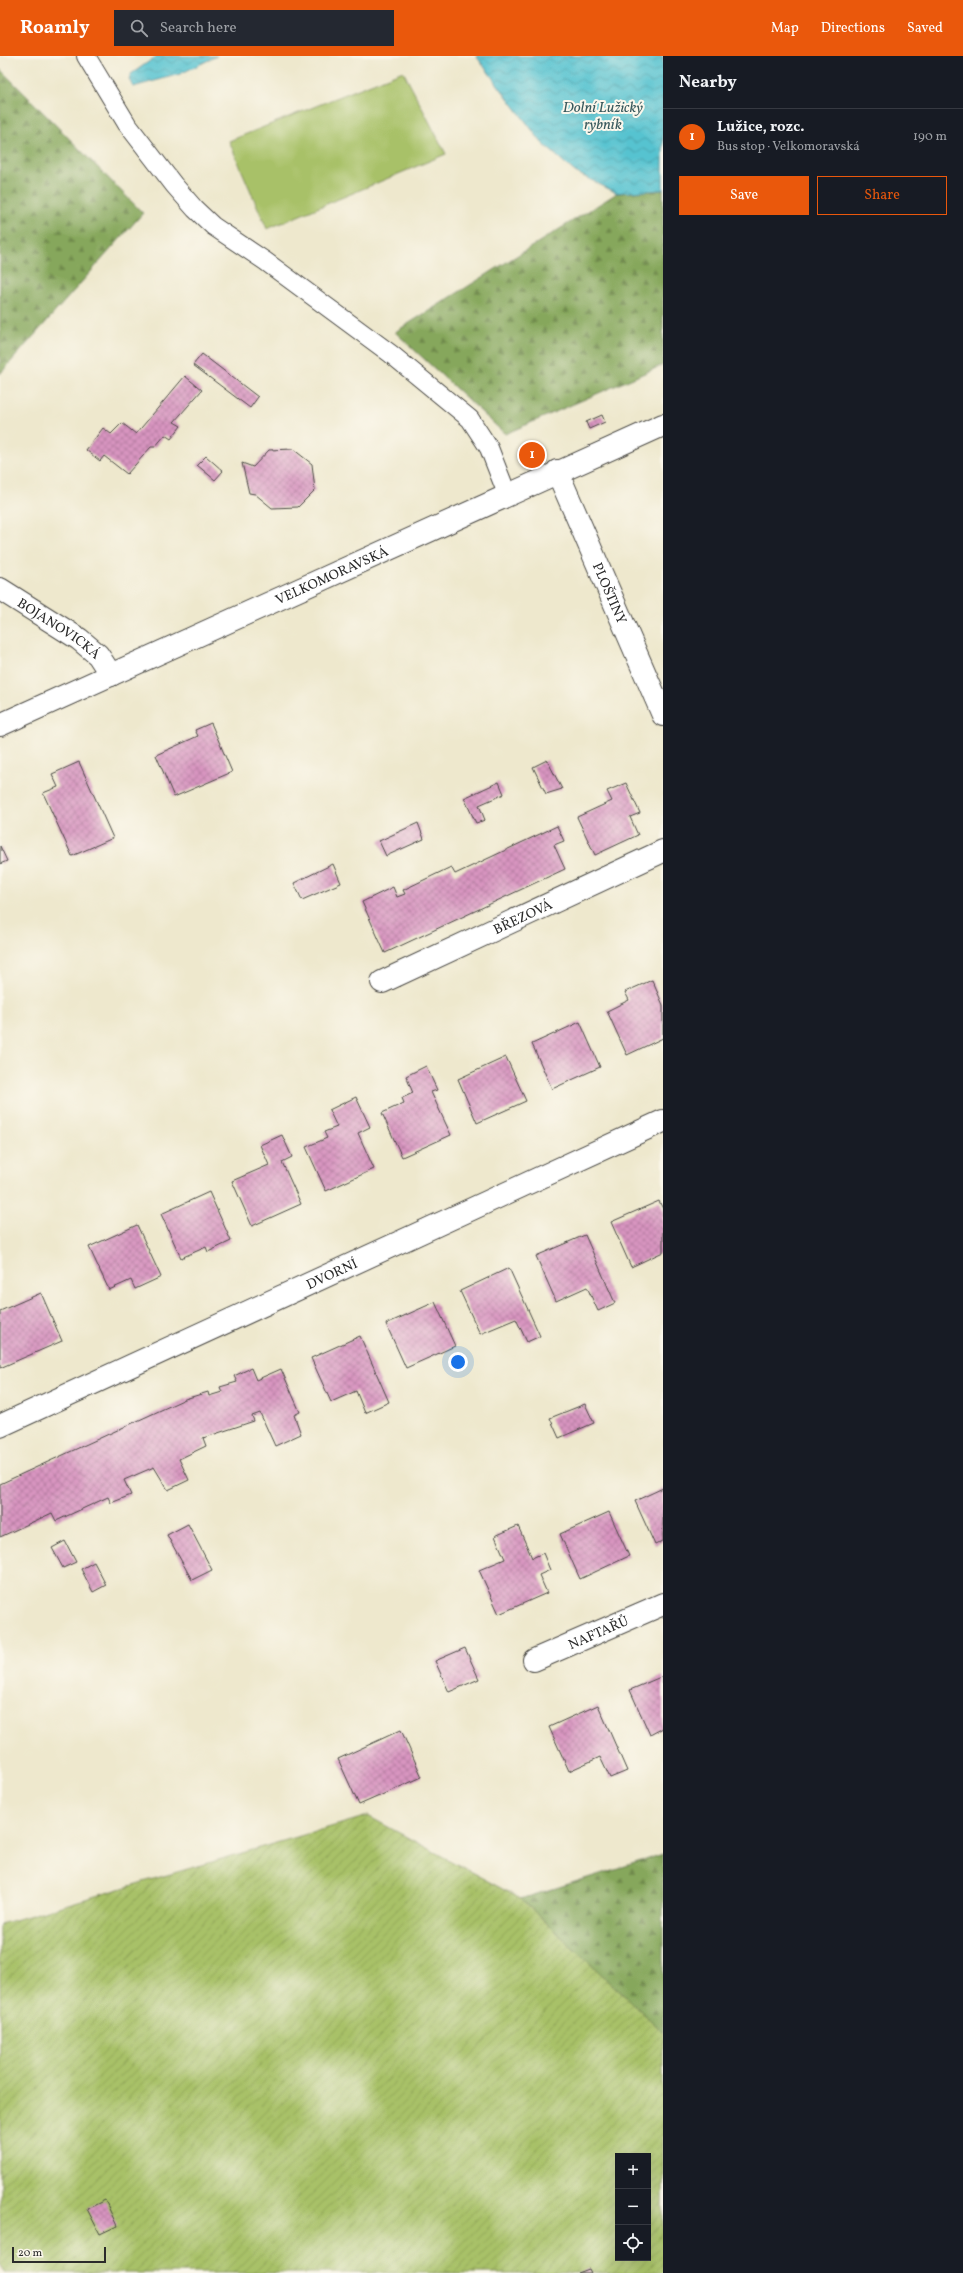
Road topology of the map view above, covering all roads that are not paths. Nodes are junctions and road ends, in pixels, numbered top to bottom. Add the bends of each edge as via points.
1 (86, 56) edge
2 (663, 424) edge
3 (557, 472) junction
4 (507, 494) junction
5 (0, 589) edge
6 (111, 675) junction
7 (663, 715) edge
8 (0, 725) edge
9 (663, 851) edge
10 (382, 982) dead end
11 (663, 1121) edge
12 (0, 1426) edge
13 (663, 1604) edge
14 (534, 1660) dead end

1 - 4 lane via 127,124 195,209 213,226 392,354 470,420 489,448
2 - 3 street, VELKOMORAVSKÁ
3 - 4 street, VELKOMORAVSKÁ
3 - 7 street, PLOŠTINY
4 - 6 street, VELKOMORAVSKÁ
5 - 6 street, BOJANOVICKÁ via 79,639 98,655
6 - 8 street, VELKOMORAVSKÁ
9 - 10 street, BŘEZOVÁ
11 - 12 street, DVORNÍ
13 - 14 street, NAFTAŘŮ

